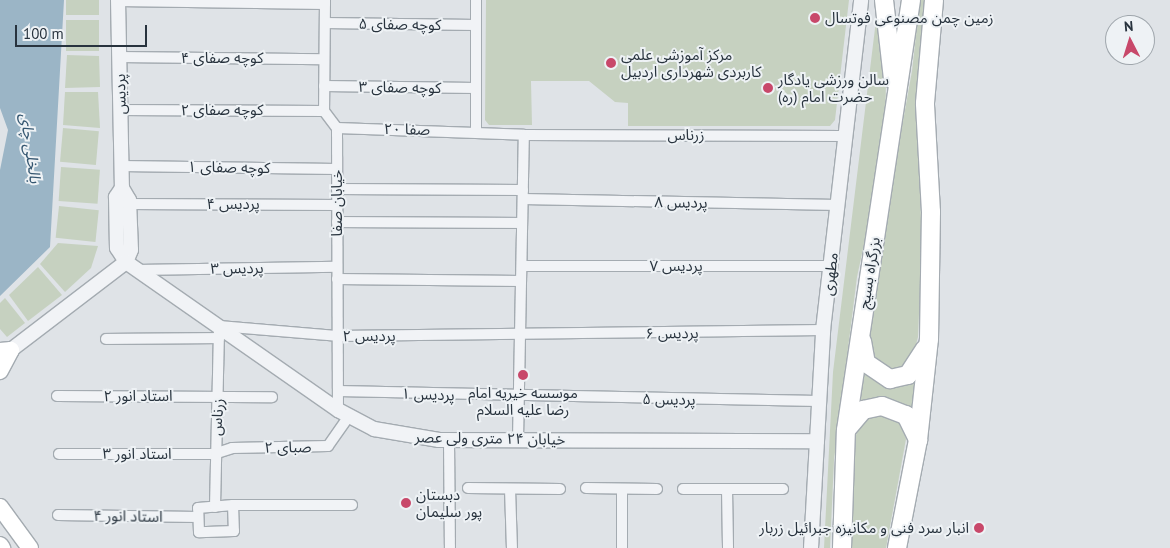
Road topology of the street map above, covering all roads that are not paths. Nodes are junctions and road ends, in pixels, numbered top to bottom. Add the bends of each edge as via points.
1 (476, 0) edge
2 (861, 0) edge
3 (911, 0) edge
4 (934, 0) edge
5 (118, 1) edge
6 (325, 2) edge
7 (885, 5) edge
8 (859, 21) junction
9 (325, 23) junction
10 (476, 25) junction
11 (119, 57) junction
12 (324, 58) junction
13 (324, 86) junction
14 (476, 88) junction
15 (896, 106) junction
16 (120, 110) junction
17 (324, 111) junction
18 (337, 128) junction
19 (476, 130) junction
20 (524, 135) junction
21 (847, 136) junction
22 (121, 166) junction
23 (337, 169) junction
24 (122, 188) junction
25 (337, 189) junction
26 (523, 195) junction
27 (129, 204) junction
28 (337, 204) junction
29 (838, 204) junction
30 (337, 222) junction
31 (522, 223) junction
32 (132, 266) junction
33 (522, 266) junction
34 (831, 266) junction
35 (337, 267) junction
36 (337, 279) junction
37 (521, 281) junction
38 (860, 323) junction
39 (823, 330) junction
40 (219, 332) junction
41 (338, 336) junction
42 (520, 336) junction
43 (106, 339) dead end
44 (929, 339) junction
45 (4, 353) edge
46 (0, 371) edge
47 (338, 391) junction
48 (57, 396) dead end
49 (219, 396) junction
50 (519, 396) junction
51 (272, 397) dead end
52 (818, 401) junction
53 (343, 414) junction
54 (846, 430) junction
55 (449, 440) junction
56 (518, 440) junction
57 (918, 440) junction
58 (817, 441) junction
59 (59, 454) dead end
60 (214, 454) junction
61 (468, 488) dead end
62 (586, 488) dead end
63 (560, 489) dead end
64 (622, 489) junction
65 (657, 489) dead end
66 (683, 489) dead end
67 (727, 489) junction
68 (783, 489) dead end
69 (510, 490) junction
70 (233, 505) junction
71 (352, 505) dead end
72 (0, 507) edge
73 (215, 507) junction
74 (58, 515) dead end
75 (198, 517) junction
76 (30, 548) edge
77 (450, 548) edge
78 (512, 548) edge
79 (622, 548) edge
80 (728, 548) edge
81 (811, 548) edge
82 (842, 548) edge
83 (896, 548) edge

1 - 10 street
2 - 8 street, مطهری
3 - 15 highway, بزرگراه بسیج
4 - 44 highway via 925,103 931,212
5 - 6 street
5 - 11 street, پردیس
6 - 9 street
7 - 8 street via 869,4
7 - 15 highway
8 - 21 street, مطهری
9 - 10 street, کوچه صفای ۵
9 - 12 street
10 - 14 street
11 - 12 street, کوچه صفای ۴
11 - 16 street, پردیس
12 - 13 street
13 - 14 street, کوچه صفای ۳
13 - 17 street
14 - 19 street
15 - 38 highway, بزرگراه بسیج
16 - 17 street, کوچه صفای ۲
16 - 22 street, پردیس
17 - 18 street
18 - 19 street, صفا ۲۰
18 - 23 street, خیابان صفا
19 - 20 street, زرناس
20 - 21 street, زرناس
20 - 26 street
21 - 29 street, مطهری
22 - 23 street, کوچه صفای ۱
22 - 24 street, پردیس
23 - 25 street, خیابان صفا
24 - 27 street, پردیس
24 - 32 street, پردیس via 116,197 117,248
25 - 26 street, پردیس ۸
25 - 28 street, خیابان صفا
26 - 29 street, پردیس ۸
26 - 31 street
27 - 28 street, پردیس ۴
27 - 32 street, پردیس
28 - 30 street, خیابان صفا
29 - 34 street, مطهری
30 - 31 street
30 - 35 street, خیابان صفا
31 - 33 street
32 - 35 street, پردیس ۳
32 - 40 street, خیابان ۲۴ متری ولی عصر
32 - 45 street
33 - 34 street, پردیس ۷
33 - 37 street
34 - 39 street, مطهری
35 - 36 street, خیابان صفا
36 - 37 street
36 - 41 street, خیابان صفا
37 - 42 street
38 - 44 highway via 866,363 890,379 912,371
38 - 54 highway, بزرگراه بسیج
39 - 42 street, پردیس ۶
39 - 52 street, مطهری
40 - 41 street, پردیس ۲
40 - 43 street, پردیس ۲
40 - 49 street, زرناس
40 - 53 street, خیابان ۲۴ متری ولی عصر
41 - 42 street, پردیس ۲
41 - 47 street, خیابان صفا
42 - 50 street
44 - 57 highway
45 - 46 main road
47 - 50 street, پردیس ۱
47 - 53 street, خیابان صفا
48 - 49 street, استاد انور ۲
49 - 51 street, استاد انور ۲
49 - 60 street, زرناس
50 - 52 street, پردیس ۵
50 - 56 street
52 - 58 street, مطهری
53 - 55 street, خیابان ۲۴ متری ولی عصر via 400,436
53 - 60 street, صبای ۲ via 328,446 232,448
54 - 57 highway via 863,410 882,406 906,415
54 - 82 highway, بزرگراه بسیج
55 - 56 street, خیابان ۲۴ متری ولی عصر
55 - 77 street
56 - 58 street, خیابان ۲۴ متری ولی عصر
57 - 83 highway
58 - 81 street, مطهری
59 - 60 street, استاد انور ۳
60 - 73 street, زرناس
61 - 69 street
62 - 64 street
63 - 69 street
64 - 65 street
64 - 79 street
66 - 67 street
67 - 68 street
67 - 80 street
69 - 78 street
70 - 71 street
70 - 73 street
70 - 75 street via 234,531 199,532
72 - 76 main road
73 - 75 street via 198,508
74 - 75 street, استاد انور ۴

